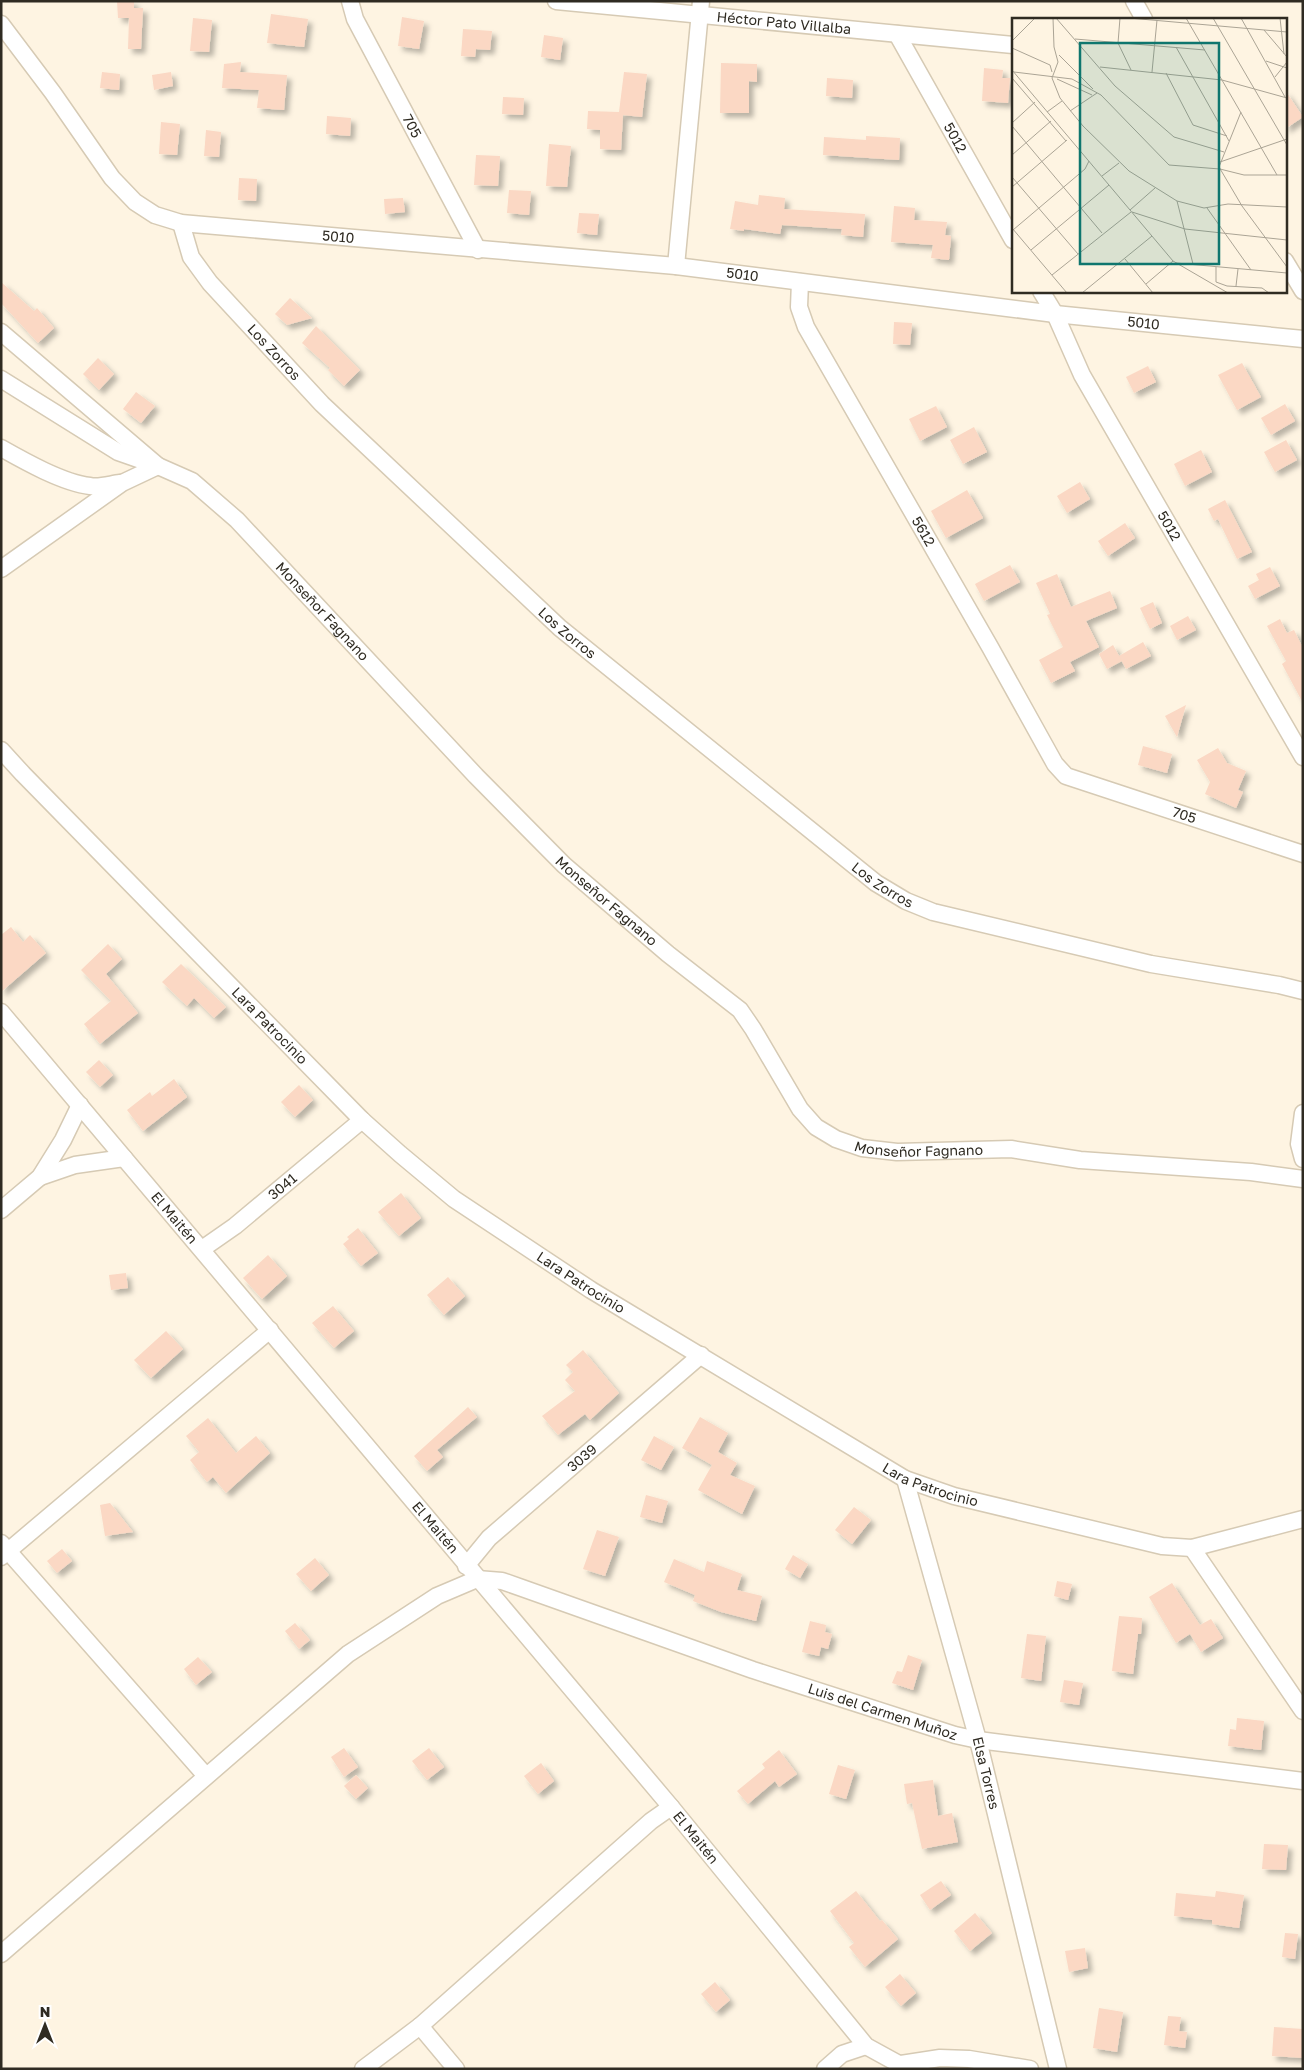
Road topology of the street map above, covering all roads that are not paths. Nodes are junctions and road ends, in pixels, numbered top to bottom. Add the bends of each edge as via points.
1 (350, 1) edge
2 (556, 1) edge
3 (1134, 1) edge
4 (700, 8) edge
5 (1143, 18) edge
6 (1, 24) edge
7 (897, 34) junction
8 (1012, 45) edge
9 (181, 223) junction
10 (1012, 238) edge
11 (478, 250) junction
12 (1286, 263) edge
13 (676, 266) junction
14 (800, 282) junction
15 (1303, 291) edge
16 (1042, 292) edge
17 (1055, 314) junction
18 (1, 332) edge
19 (1303, 339) edge
20 (1, 379) edge
21 (1, 448) edge
22 (158, 466) junction
23 (122, 483) junction
24 (1, 569) edge
25 (1, 750) edge
26 (1303, 757) edge
27 (1066, 776) joint
28 (1303, 854) edge
29 (1303, 991) edge
30 (1, 1012) edge
31 (80, 1105) junction
32 (1302, 1116) edge
33 (362, 1120) junction
34 (124, 1158) junction
35 (1303, 1159) edge
36 (40, 1177) junction
37 (1303, 1179) edge
38 (1, 1210) edge
39 (202, 1249) junction
40 (270, 1330) junction
41 (701, 1355) junction
42 (905, 1479) junction
43 (1303, 1519) edge
44 (1192, 1548) junction
45 (4, 1550) edge
46 (466, 1566) junction
47 (477, 1579) junction
48 (1303, 1710) edge
49 (978, 1740) junction
50 (206, 1776) junction
51 (1303, 1781) edge
52 (671, 1807) junction
53 (1, 1954) edge
54 (420, 2026) junction
55 (866, 2046) junction
56 (904, 2066) edge
57 (363, 2069) edge
58 (456, 2069) edge
59 (825, 2069) edge
60 (1030, 2069) edge
61 (1058, 2069) edge

1 - 11 street, 705 via 355,19
2 - 4 street, Héctor Pato Villalba
3 - 5 street
4 - 7 street, Héctor Pato Villalba
4 - 13 street
6 - 9 street via 112,178 135,202 155,215
7 - 8 street, Héctor Pato Villalba
7 - 10 street, 5012
9 - 11 street, 5010
9 - 29 street, Los Zorros via 191,257 210,283 322,404 560,628 876,883 933,912 1151,964
11 - 13 street, 5010
12 - 15 street
13 - 14 street, 5010
14 - 17 street, 5010
14 - 27 street, 5612 via 799,307 806,327 986,639 1054,764
16 - 17 street, 5012
17 - 19 street, 5010
17 - 26 street, 5012 via 1082,375
18 - 22 street
20 - 22 street, Monseñor Fagnano via 118,452
21 - 23 street via 73,483 91,487
22 - 23 street
22 - 37 street, Monseñor Fagnano via 192,481 237,520 476,776 564,865 668,954 740,1010 800,1109 816,1128 862,1148 897,1152 1011,1149 1080,1160 1251,1172
23 - 24 street
25 - 33 street, Lara Patrocinio
27 - 28 street, 705
30 - 31 street, El Maitén
31 - 34 street, El Maitén
31 - 36 street
32 - 35 street via 1299,1144
33 - 39 street, 3041 via 235,1226
33 - 41 street, Lara Patrocinio via 454,1199 591,1290
34 - 36 street via 75,1165
34 - 39 street, El Maitén
36 - 38 street
39 - 40 street, El Maitén
40 - 45 street
40 - 46 street, El Maitén
41 - 42 street, Lara Patrocinio
41 - 46 street, 3039 via 489,1538
42 - 44 street, Lara Patrocinio via 954,1496 1162,1546
42 - 49 street, Elsa Torres
43 - 44 street, Lara Patrocinio
44 - 48 street
45 - 50 street
46 - 47 street, El Maitén
47 - 49 street, Luis del Carmen Muñoz via 522,1588 753,1670
47 - 50 street via 437,1596 348,1654
47 - 52 street, El Maitén
49 - 51 street, Luis del Carmen Muñoz
49 - 61 street, Elsa Torres
50 - 53 street
52 - 54 street via 651,1821
52 - 55 street, El Maitén
54 - 57 street
54 - 58 street
55 - 56 street
55 - 59 street via 842,2054
56 - 60 street via 940,2058 969,2059

